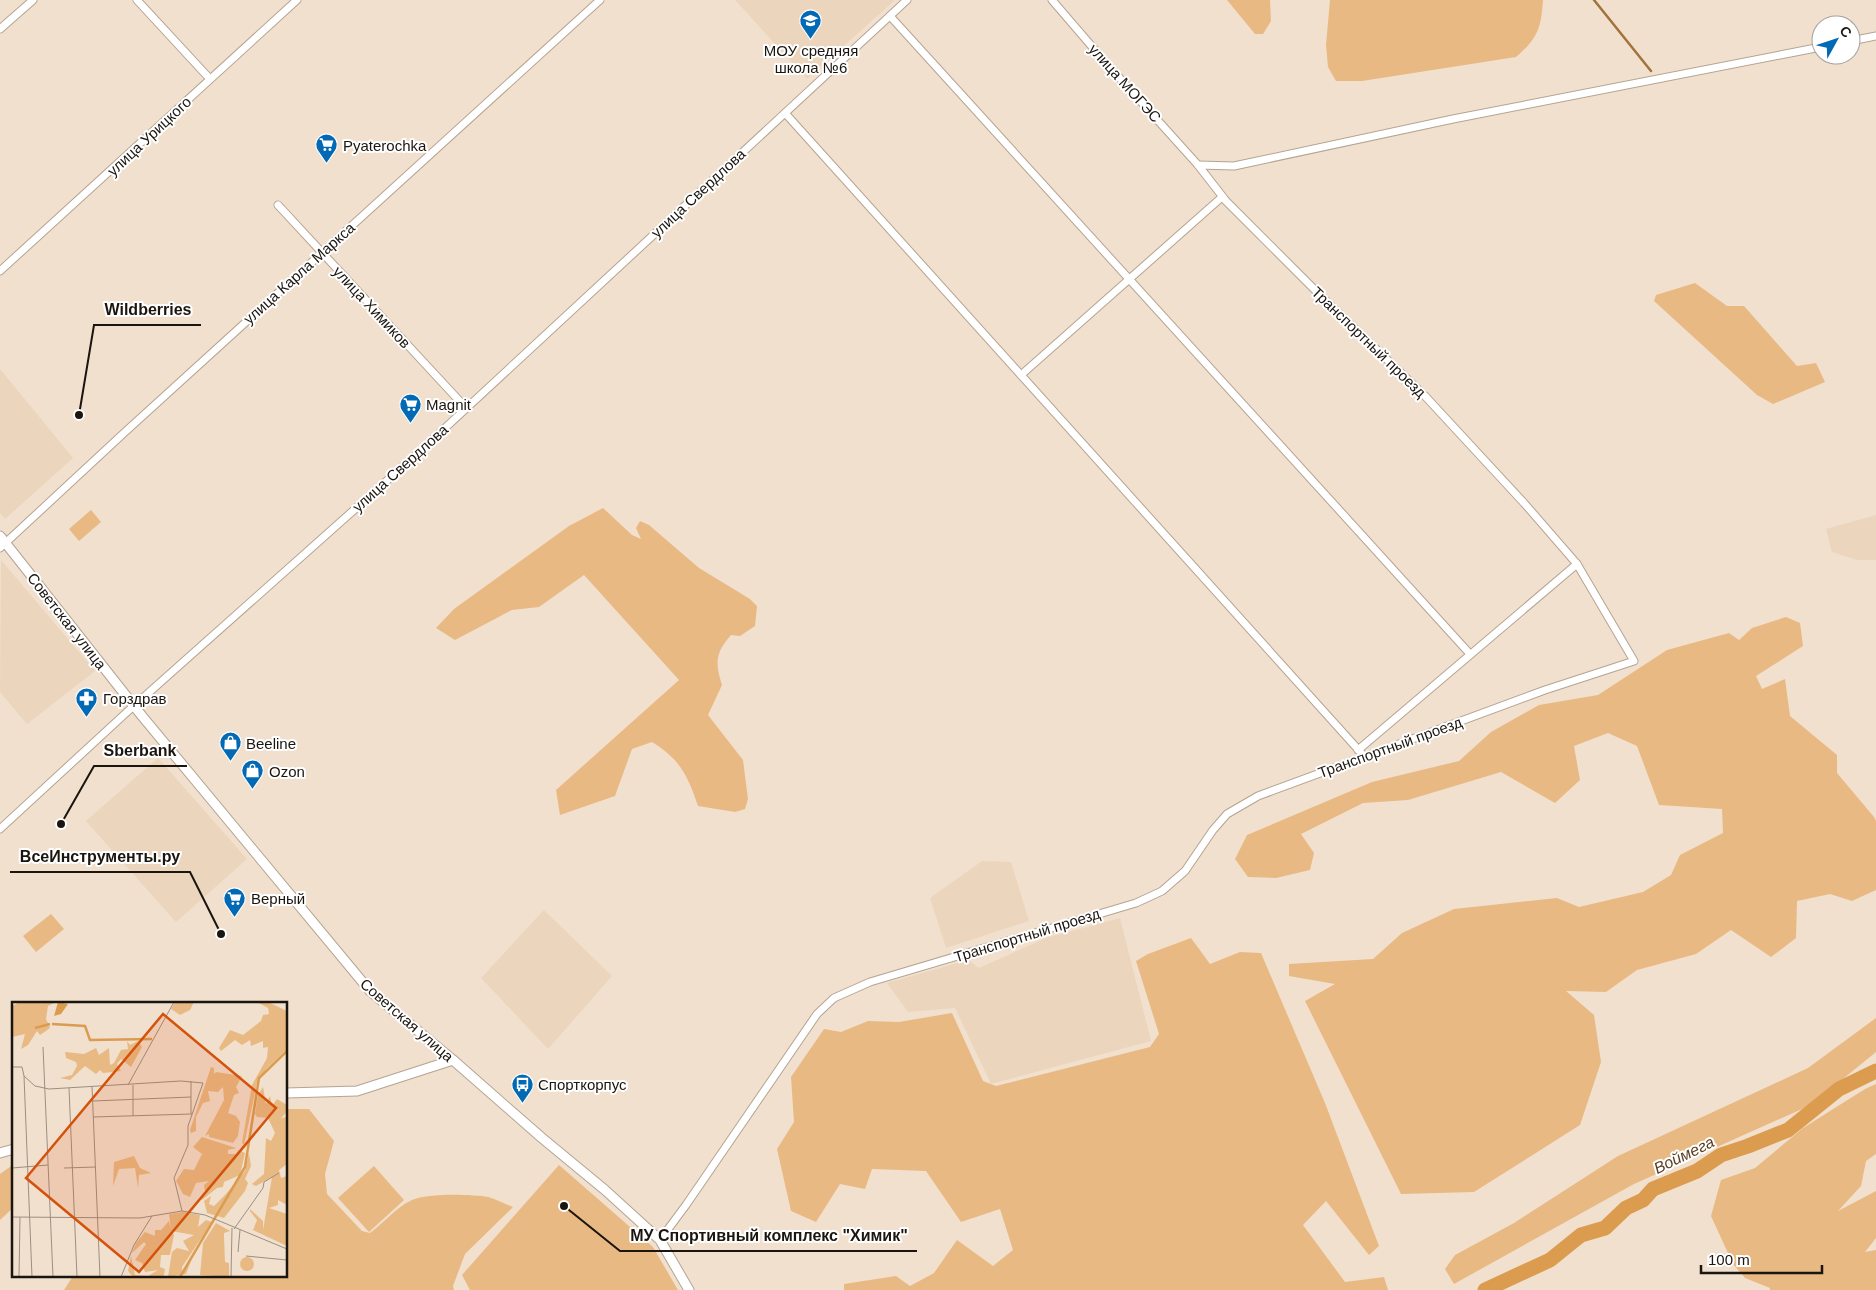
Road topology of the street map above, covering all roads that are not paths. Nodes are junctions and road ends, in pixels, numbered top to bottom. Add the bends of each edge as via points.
1 (33, 0) edge
2 (138, 0) edge
3 (297, 0) edge
4 (600, 0) edge
5 (907, 0) edge
6 (1052, 0) edge
7 (890, 16) junction
8 (0, 30) edge
9 (1876, 36) edge
10 (1861, 39) edge
11 (1811, 49) edge
12 (210, 79) junction
13 (785, 113) junction
14 (1198, 165) junction
15 (1222, 197) junction
16 (278, 205) dead end
17 (322, 252) junction
18 (0, 271) edge
19 (1129, 278) junction
20 (1021, 375) junction
21 (466, 408) junction
22 (2, 542) edge
23 (1577, 564) junction
24 (1470, 654) junction
25 (134, 706) junction
26 (1358, 750) junction
27 (1364, 756) junction
28 (0, 829) edge
29 (453, 1060) junction
30 (288, 1093) edge
31 (660, 1240) junction
32 (689, 1290) edge

1 - 8 street
2 - 12 street
3 - 12 street, улица Урицкого
4 - 17 street, улица Карла Маркса
5 - 7 street, улица Свердлова
6 - 14 street, улица МОГЭС
7 - 13 street, улица Свердлова
7 - 19 street
9 - 10 street
11 - 14 street via 1453,119 1234,166
12 - 18 street, улица Урицкого
13 - 20 street
13 - 21 street, улица Свердлова
14 - 15 street, Транспортный проезд
15 - 19 street
15 - 23 street, Транспортный проезд via 1425,396
16 - 17 street, улица Химиков
17 - 21 street, улица Химиков
17 - 22 street, улица Карла Маркса
19 - 20 street
19 - 24 street
20 - 26 street
21 - 25 street, улица Свердлова
22 - 25 street, Советская улица
23 - 24 street
23 - 27 street, Транспортный проезд via 1634,661
24 - 26 street
25 - 28 street, улица Свердлова
25 - 29 street, Советская улица via 370,991
26 - 27 street
27 - 31 street, Транспортный проезд via 1258,796 1227,814 1185,871 1162,891 1136,903 870,982 834,998 817,1014
29 - 30 street via 357,1091
29 - 31 street, Советская улица
31 - 32 street, Советская улица

